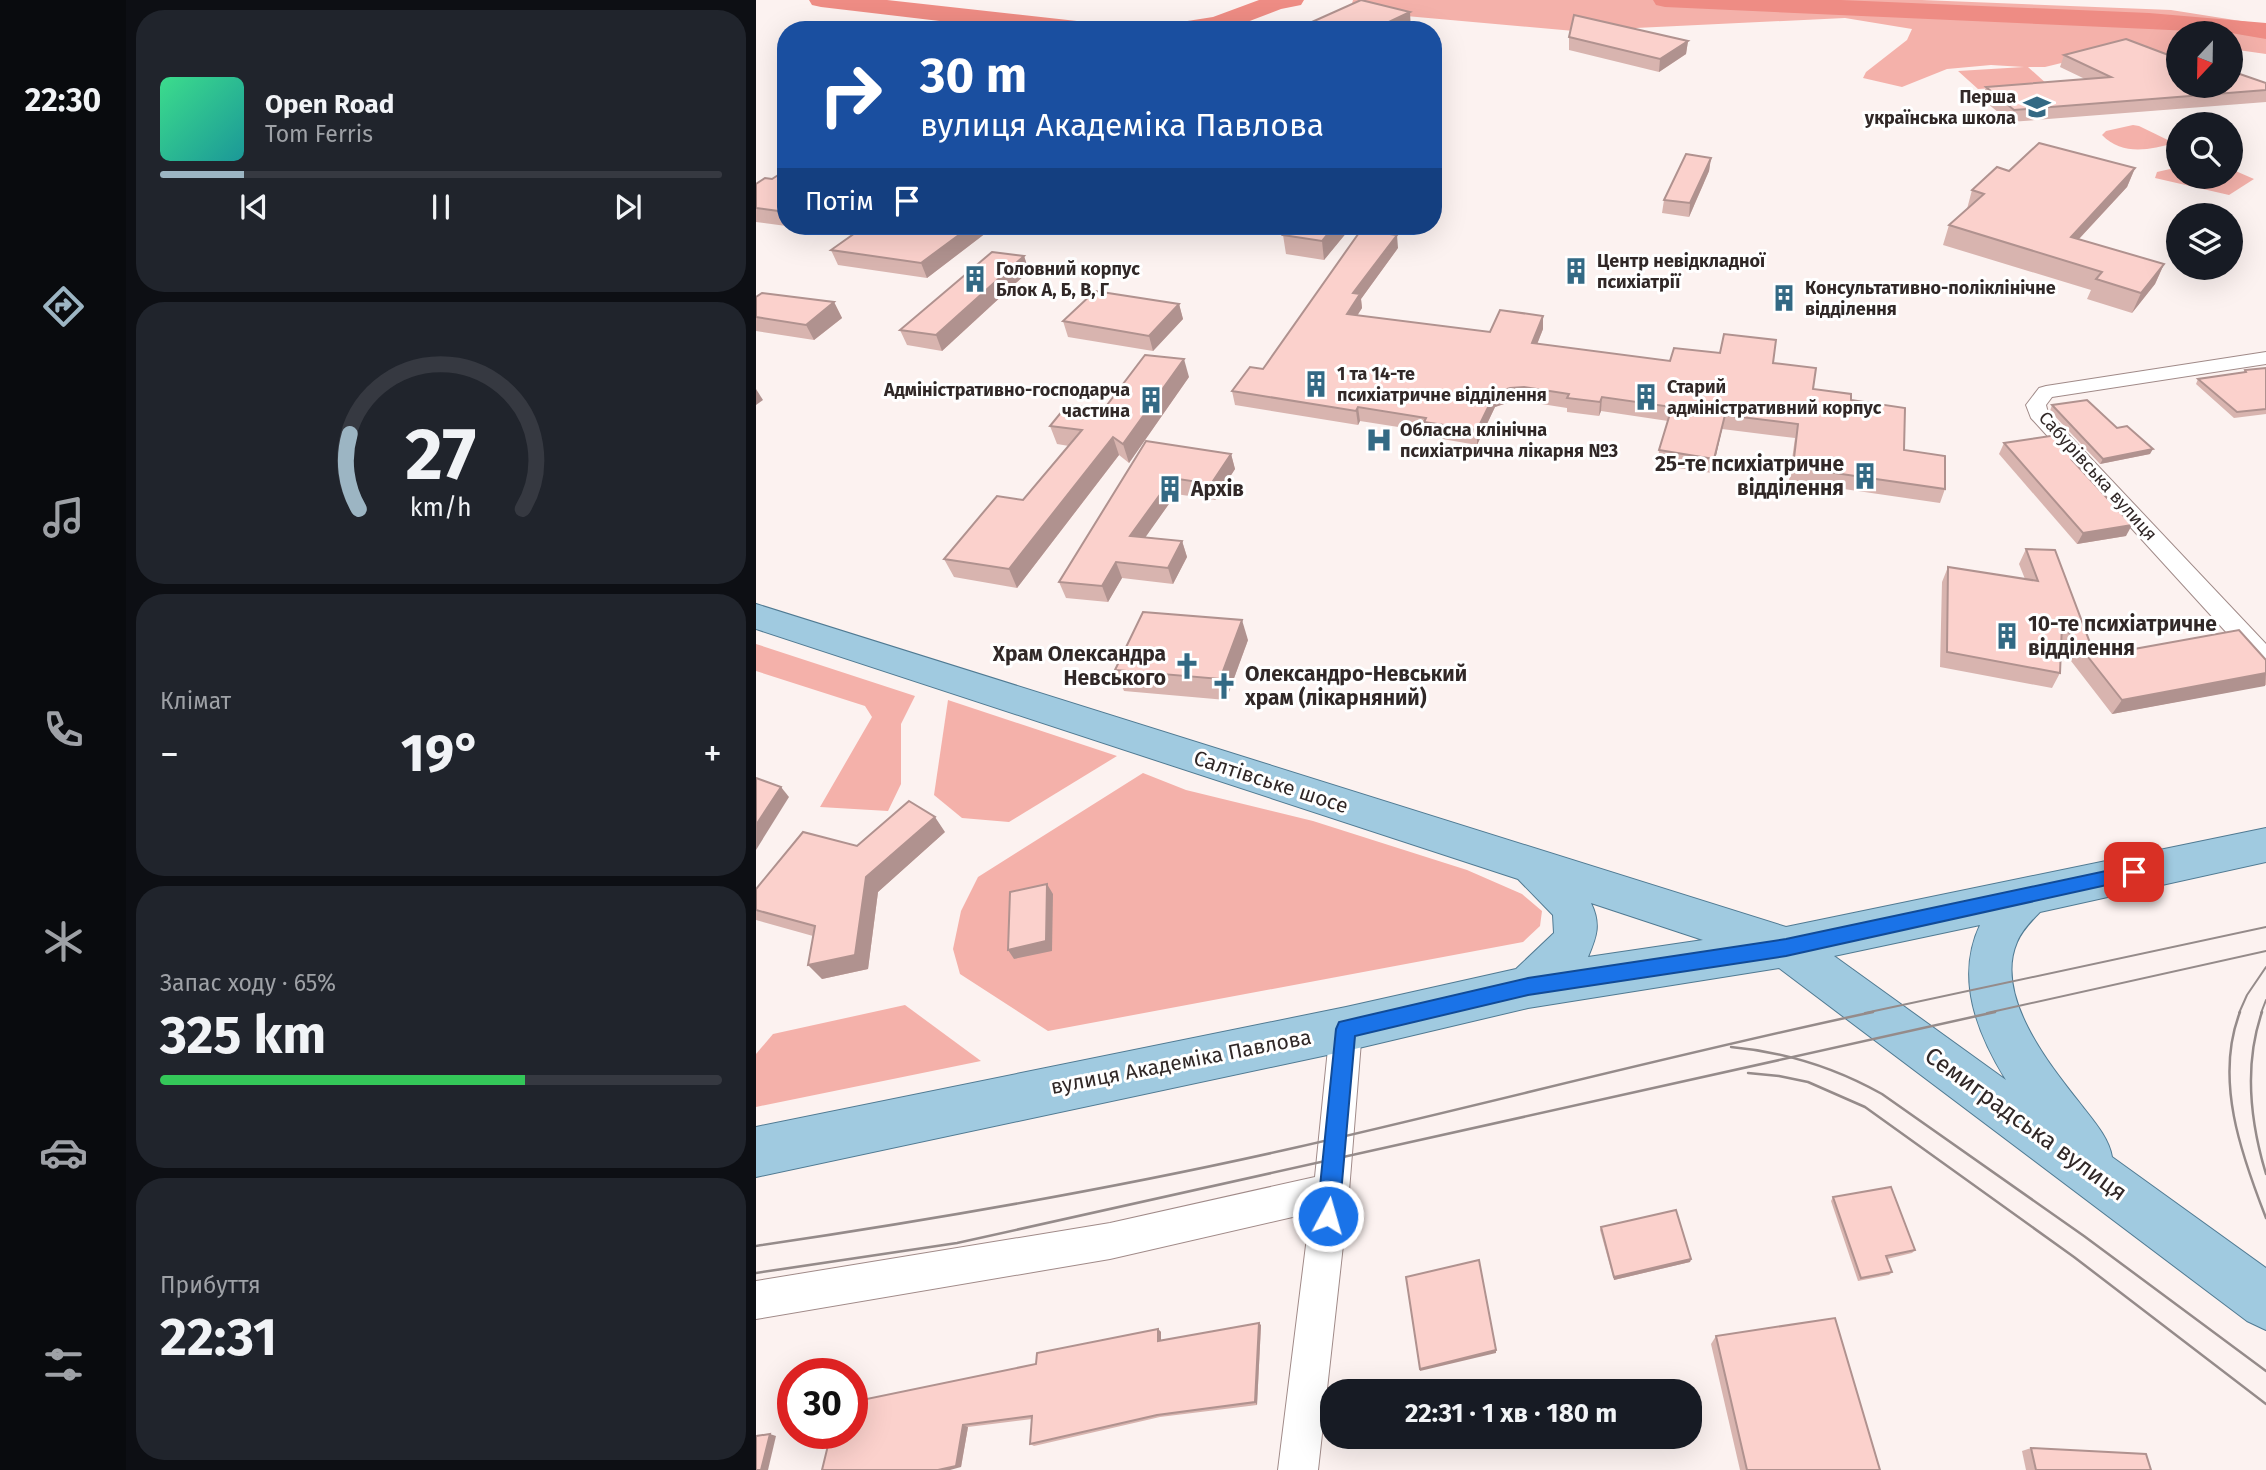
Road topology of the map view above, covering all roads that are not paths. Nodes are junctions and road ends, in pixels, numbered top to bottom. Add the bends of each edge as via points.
1 (2266, 358) edge
2 (756, 616) edge
3 (2266, 660) edge
4 (2266, 845) edge
5 (1525, 864) junction
6 (2029, 894) junction
7 (1786, 947) junction
8 (1528, 987) junction
9 (1346, 1029) junction
10 (756, 1152) edge
11 (2104, 1180) junction
12 (1331, 1191) junction
13 (756, 1300) edge
14 (2266, 1302) edge
15 (1298, 1470) edge

1 - 3 street, Сабурівська вулиця via 2046,392 2036,405 2038,414
2 - 5 main road, Салтівське шосе
4 - 6 main road, вулиця Академіка Павлова
5 - 7 main road, Салтівське шосе
5 - 8 main road via 1561,892 1572,904 1576,919 1570,950
6 - 7 main road, вулиця Академіка Павлова
6 - 11 main road via 2011,913 1993,945 1989,966 1993,1003 2014,1050
7 - 8 main road, вулиця Академіка Павлова
7 - 11 main road, Семиградська вулиця
8 - 9 main road, вулиця Академіка Павлова
9 - 10 main road, вулиця Академіка Павлова
9 - 12 street
11 - 14 main road, Семиградська вулиця
12 - 13 street via 1110,1241
12 - 15 street

